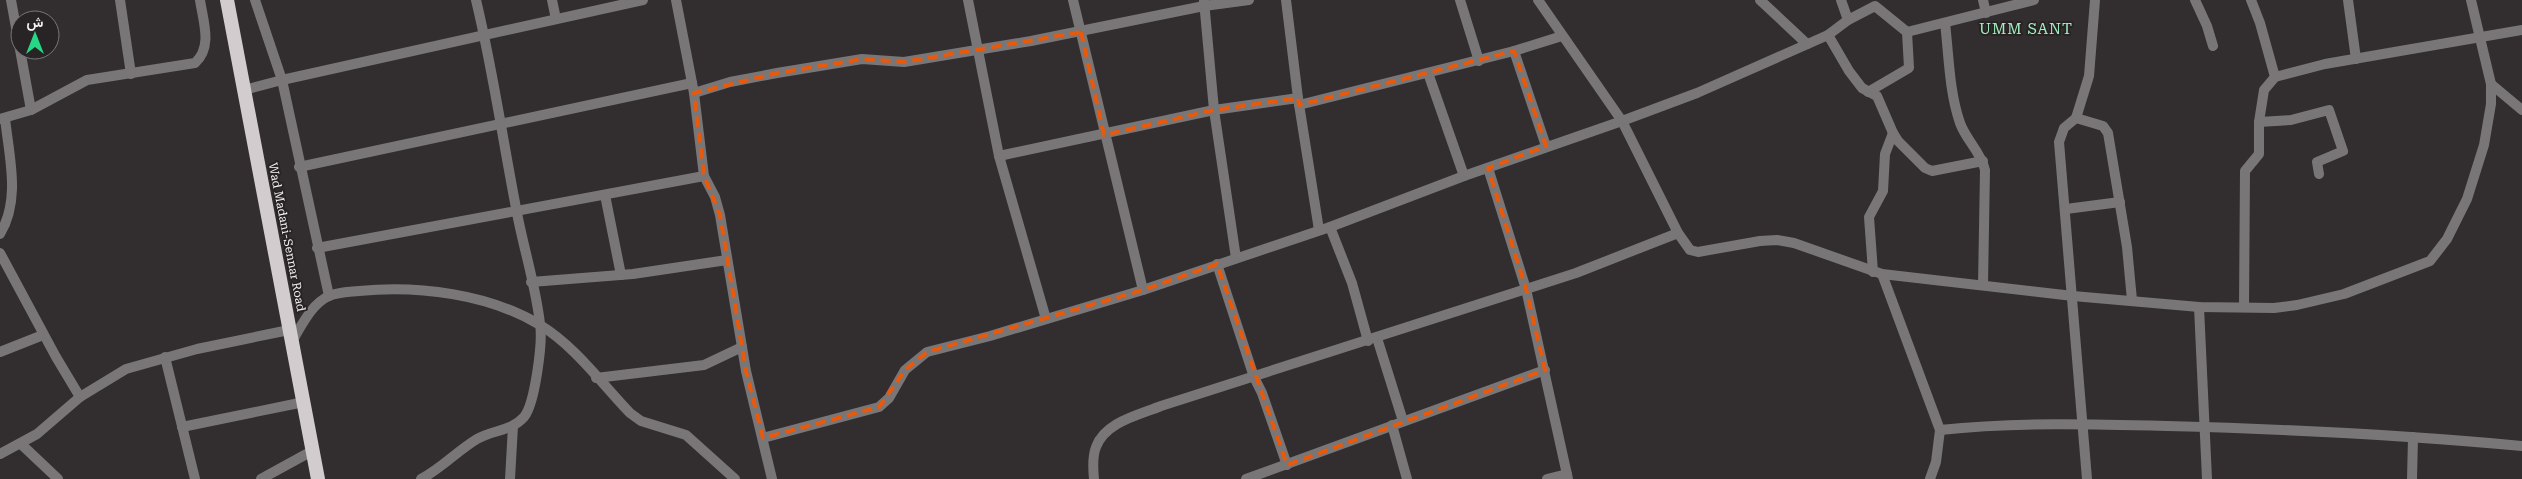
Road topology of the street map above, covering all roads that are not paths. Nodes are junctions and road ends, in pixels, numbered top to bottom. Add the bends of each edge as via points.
1 (11, 0) edge
2 (120, 0) edge
3 (200, 0) edge
4 (227, 0) edge
5 (255, 0) edge
6 (476, 0) edge
7 (552, 0) edge
8 (643, 0) edge
9 (676, 0) edge
10 (968, 0) edge
11 (1073, 0) edge
12 (1249, 0) edge
13 (1286, 0) edge
14 (1460, 0) edge
15 (1538, 0) edge
16 (1760, 0) edge
17 (1841, 0) edge
18 (1983, 0) edge
19 (2034, 0) edge
20 (2095, 0) edge
21 (2195, 0) edge
22 (2250, 0) edge
23 (2348, 0) edge
24 (2471, 0) edge
25 (1204, 3) edge
26 (1986, 13) junction
27 (556, 19) junction
28 (1848, 20) junction
29 (1945, 23) junction
30 (2522, 30) edge
31 (1081, 32) junction
32 (1907, 32) junction
33 (484, 34) junction
34 (1828, 35) junction
35 (1562, 36) junction
36 (2479, 38) junction
37 (1808, 44) junction
38 (2213, 46) dead end
39 (977, 50) junction
40 (1514, 52) junction
41 (2356, 59) junction
42 (1479, 61) junction
43 (1428, 73) junction
44 (131, 74) junction
45 (2275, 77) junction
46 (282, 80) junction
47 (2491, 84) junction
48 (693, 88) junction
49 (244, 90) junction
50 (1868, 92) junction
51 (1299, 101) junction
52 (31, 110) junction
53 (1214, 110) junction
54 (2522, 110) edge
55 (2076, 118) junction
56 (3, 119) edge
57 (1622, 121) junction
58 (2259, 122) junction
59 (502, 124) junction
60 (1892, 133) junction
61 (1104, 135) junction
62 (1546, 146) junction
63 (999, 156) junction
64 (1983, 161) junction
65 (299, 167) junction
66 (1488, 168) junction
67 (2320, 174) dead end
68 (704, 176) junction
69 (1464, 176) junction
70 (604, 195) junction
71 (2120, 202) junction
72 (2066, 209) junction
73 (516, 212) junction
74 (1330, 227) junction
75 (1319, 230) junction
76 (1678, 233) junction
77 (0, 234) edge
78 (317, 248) junction
79 (0, 254) edge
80 (1236, 258) junction
81 (728, 260) junction
82 (1217, 264) junction
83 (1878, 273) junction
84 (621, 274) junction
85 (531, 282) junction
86 (1983, 285) junction
87 (1526, 289) junction
88 (1143, 290) junction
89 (328, 296) junction
90 (2073, 296) junction
91 (2132, 300) junction
92 (2199, 307) junction
93 (2244, 307) junction
94 (1046, 319) junction
95 (541, 325) junction
96 (43, 334) junction
97 (290, 336) junction
98 (1373, 340) junction
99 (742, 347) junction
100 (0, 352) edge
101 (165, 358) junction
102 (1545, 370) junction
103 (1254, 377) junction
104 (596, 378) junction
105 (80, 397) junction
106 (304, 402) junction
107 (1403, 421) junction
108 (2083, 424) junction
109 (1392, 425) junction
110 (513, 426) junction
111 (182, 427) junction
112 (2205, 427) junction
113 (1940, 430) junction
114 (2413, 437) junction
115 (763, 438) junction
116 (20, 444) junction
117 (2522, 446) edge
118 (312, 451) junction
119 (0, 454) edge
120 (1287, 465) junction
121 (1567, 476) edge
122 (58, 479) edge
123 (195, 479) edge
124 (261, 479) edge
125 (318, 479) edge
126 (421, 479) edge
127 (510, 479) edge
128 (736, 479) edge
129 (772, 479) edge
130 (1094, 479) edge
131 (1246, 479) edge
132 (1407, 479) edge
133 (1547, 479) edge
134 (1930, 479) edge
135 (2087, 479) edge
136 (2207, 479) edge
137 (2412, 479) edge

1 - 52 street
2 - 44 street
3 - 44 street via 206,42 202,56 186,66
4 - 49 highway, Wad Madani-Sennar Road
5 - 46 street
6 - 33 street
7 - 27 street
8 - 27 street
9 - 48 street
10 - 39 street
11 - 31 street
12 - 25 street
13 - 51 street
14 - 42 street
15 - 35 street
16 - 37 street
17 - 28 street
18 - 26 street
19 - 26 street
20 - 55 street via 2090,69
21 - 38 street
22 - 45 street
23 - 41 street
24 - 36 street
25 - 31 street
25 - 53 street
26 - 29 street
27 - 33 street
28 - 32 street via 1875,6
28 - 34 street
29 - 32 street
29 - 64 street via 1956,110 1961,125
30 - 36 street
31 - 39 street
31 - 61 street
32 - 50 street via 1909,68
33 - 46 street
33 - 59 street
34 - 37 street
34 - 50 street via 1849,71
35 - 40 street
35 - 57 street
36 - 41 street
36 - 47 street
37 - 57 street via 1697,93
39 - 48 street via 904,62 862,60
39 - 63 street
40 - 42 street
40 - 62 street
41 - 45 street
42 - 43 street
43 - 51 street
43 - 69 street
44 - 52 street via 87,80
45 - 58 street via 2264,90
46 - 49 street
46 - 65 street
47 - 54 street
47 - 93 street via 2488,127 2477,170 2456,222 2435,258 2424,265 2314,302 2274,308
48 - 59 street
48 - 68 street
49 - 97 highway, Wad Madani-Sennar Road
50 - 60 street via 1877,96
51 - 53 street
51 - 75 street
52 - 56 street
53 - 61 street
53 - 80 street
55 - 71 street via 2107,129
55 - 72 street via 2064,128 2059,142
56 - 77 street via 13,193 8,221
57 - 62 street
57 - 76 street
58 - 67 street via 2291,120 2330,110 2343,151 2317,162
58 - 93 street via 2259,154 2245,171
59 - 65 street
59 - 73 street
60 - 64 street via 1928,171
60 - 83 street via 1885,154 1883,191 1869,217
61 - 63 street
61 - 88 street
62 - 66 street
63 - 94 street
64 - 86 street via 1986,194
65 - 78 street
66 - 69 street
66 - 87 street
68 - 70 street
68 - 81 street via 715,196
69 - 74 street
70 - 73 street
70 - 84 street
71 - 72 street
71 - 91 street
72 - 90 street
73 - 78 street
73 - 85 street
74 - 75 street
74 - 98 street
75 - 80 street
76 - 83 street via 1690,250 1698,252 1777,240
76 - 87 street
78 - 89 street
79 - 96 street
80 - 82 street
81 - 84 street
81 - 99 street
82 - 88 street
82 - 103 street
83 - 86 street
83 - 113 street
84 - 85 street
85 - 95 street
86 - 90 street
87 - 98 street
87 - 102 street
88 - 94 street
89 - 95 street via 373,290 413,290 468,298 508,309
89 - 97 street
90 - 91 street
90 - 108 street
91 - 92 street
92 - 93 street
92 - 112 street
94 - 115 street via 927,352 905,370 889,398 879,407
95 - 104 street via 564,343
95 - 110 street via 533,393 525,416
96 - 100 street
96 - 105 street
97 - 101 street
97 - 106 highway, Wad Madani-Sennar Road
98 - 103 street
98 - 107 street
99 - 104 street via 704,365
99 - 115 street
101 - 105 street via 126,370
101 - 111 street
102 - 107 street
102 - 121 street
103 - 120 street
103 - 130 street via 1161,406 1119,423 1103,435 1096,447
104 - 128 street via 641,421 686,434
105 - 116 street
106 - 111 street
106 - 118 highway, Wad Madani-Sennar Road
107 - 109 street
108 - 112 street
108 - 113 street via 1986,425
108 - 135 street
109 - 120 street
109 - 132 street
110 - 126 street via 477,438 439,469
110 - 127 street
111 - 123 street
112 - 114 street
112 - 136 street
113 - 134 street
114 - 117 street
114 - 137 street
115 - 129 street
116 - 119 street
116 - 122 street
118 - 124 street
118 - 125 highway, Wad Madani-Sennar Road
120 - 131 street
121 - 133 street

